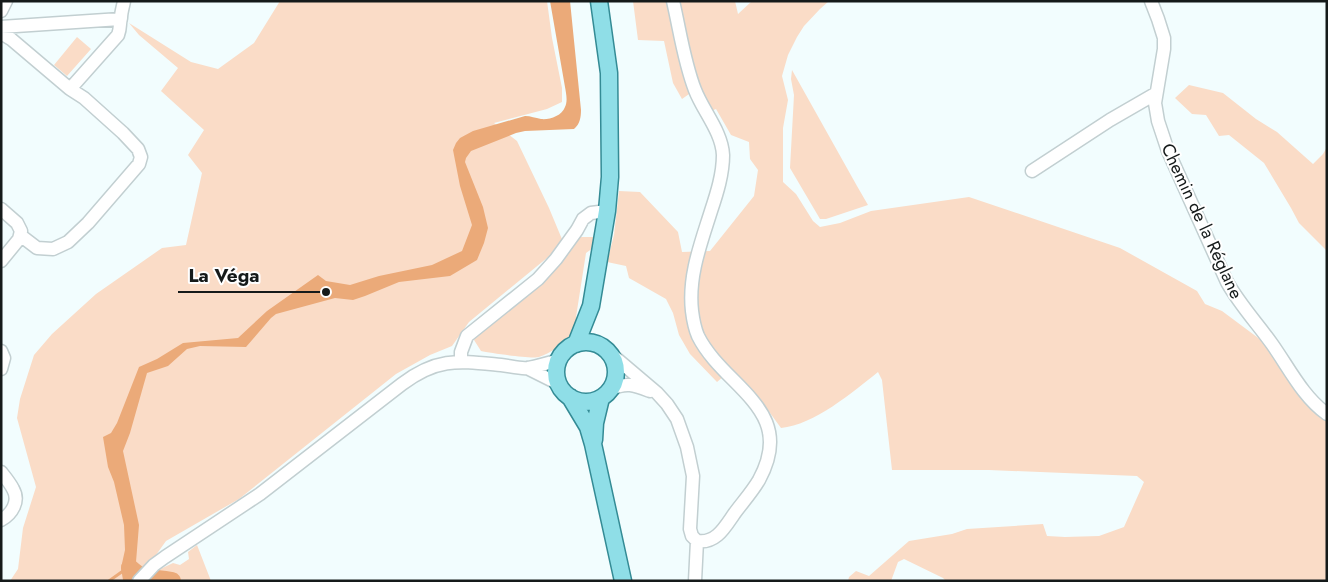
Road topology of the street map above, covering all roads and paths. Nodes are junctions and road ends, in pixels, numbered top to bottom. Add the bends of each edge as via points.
1 (6, 1) edge
2 (124, 1) edge
3 (599, 1) edge
4 (674, 1) edge
5 (1151, 1) edge
6 (1, 11) edge
7 (120, 19) junction
8 (1, 27) edge
9 (6, 36) edge
10 (70, 89) junction
11 (1156, 94) junction
12 (1032, 171) dead end
13 (1, 210) edge
14 (607, 211) junction
15 (20, 235) junction
16 (1, 261) edge
17 (591, 306) junction
18 (576, 344) junction
19 (606, 350) junction
20 (1, 351) edge
21 (559, 360) junction
22 (461, 361) junction
23 (527, 368) junction
24 (1, 369) edge
25 (559, 384) junction
26 (606, 393) junction
27 (657, 393) junction
28 (570, 397) junction
29 (1327, 414) edge
30 (594, 444) junction
31 (1, 472) edge
32 (1, 520) edge
33 (697, 541) junction
34 (143, 576) edge
35 (623, 581) edge
36 (695, 581) edge

1 - 6 street
2 - 7 street
3 - 14 main road via 609,74 610,177
4 - 33 street via 690,75 723,154 717,193 694,266 691,301 697,335 706,350 762,413 770,438 766,462 758,481 718,535 708,541
5 - 11 street, Chemin de la Réglane via 1164,38
7 - 8 street
7 - 10 street via 118,35
9 - 10 street
10 - 15 street via 84,98 138,149 140,164 68,242 53,249 37,248
11 - 12 street
11 - 29 street, Chemin de la Réglane via 1156,114 1162,135 1227,282 1303,389
13 - 15 street via 17,223
14 - 17 main road
14 - 22 street via 592,213 582,219 556,259 538,279 467,336
15 - 16 street
17 - 18 main road
17 - 19 main road
18 - 19 main road via 593,343
18 - 21 main road
19 - 26 main road via 616,366 616,378
19 - 27 street
20 - 24 street via 4,358
21 - 23 street
21 - 25 main road via 556,372
22 - 23 street
22 - 34 street via 434,365 413,376 260,494 165,557
23 - 25 street
25 - 28 main road
26 - 27 street via 621,384
26 - 28 main road via 591,401
26 - 30 main road via 595,424
27 - 33 street via 677,419 687,447 693,476 690,529
28 - 30 main road
30 - 35 main road
31 - 32 street via 14,489 15,500 14,508
33 - 36 street

